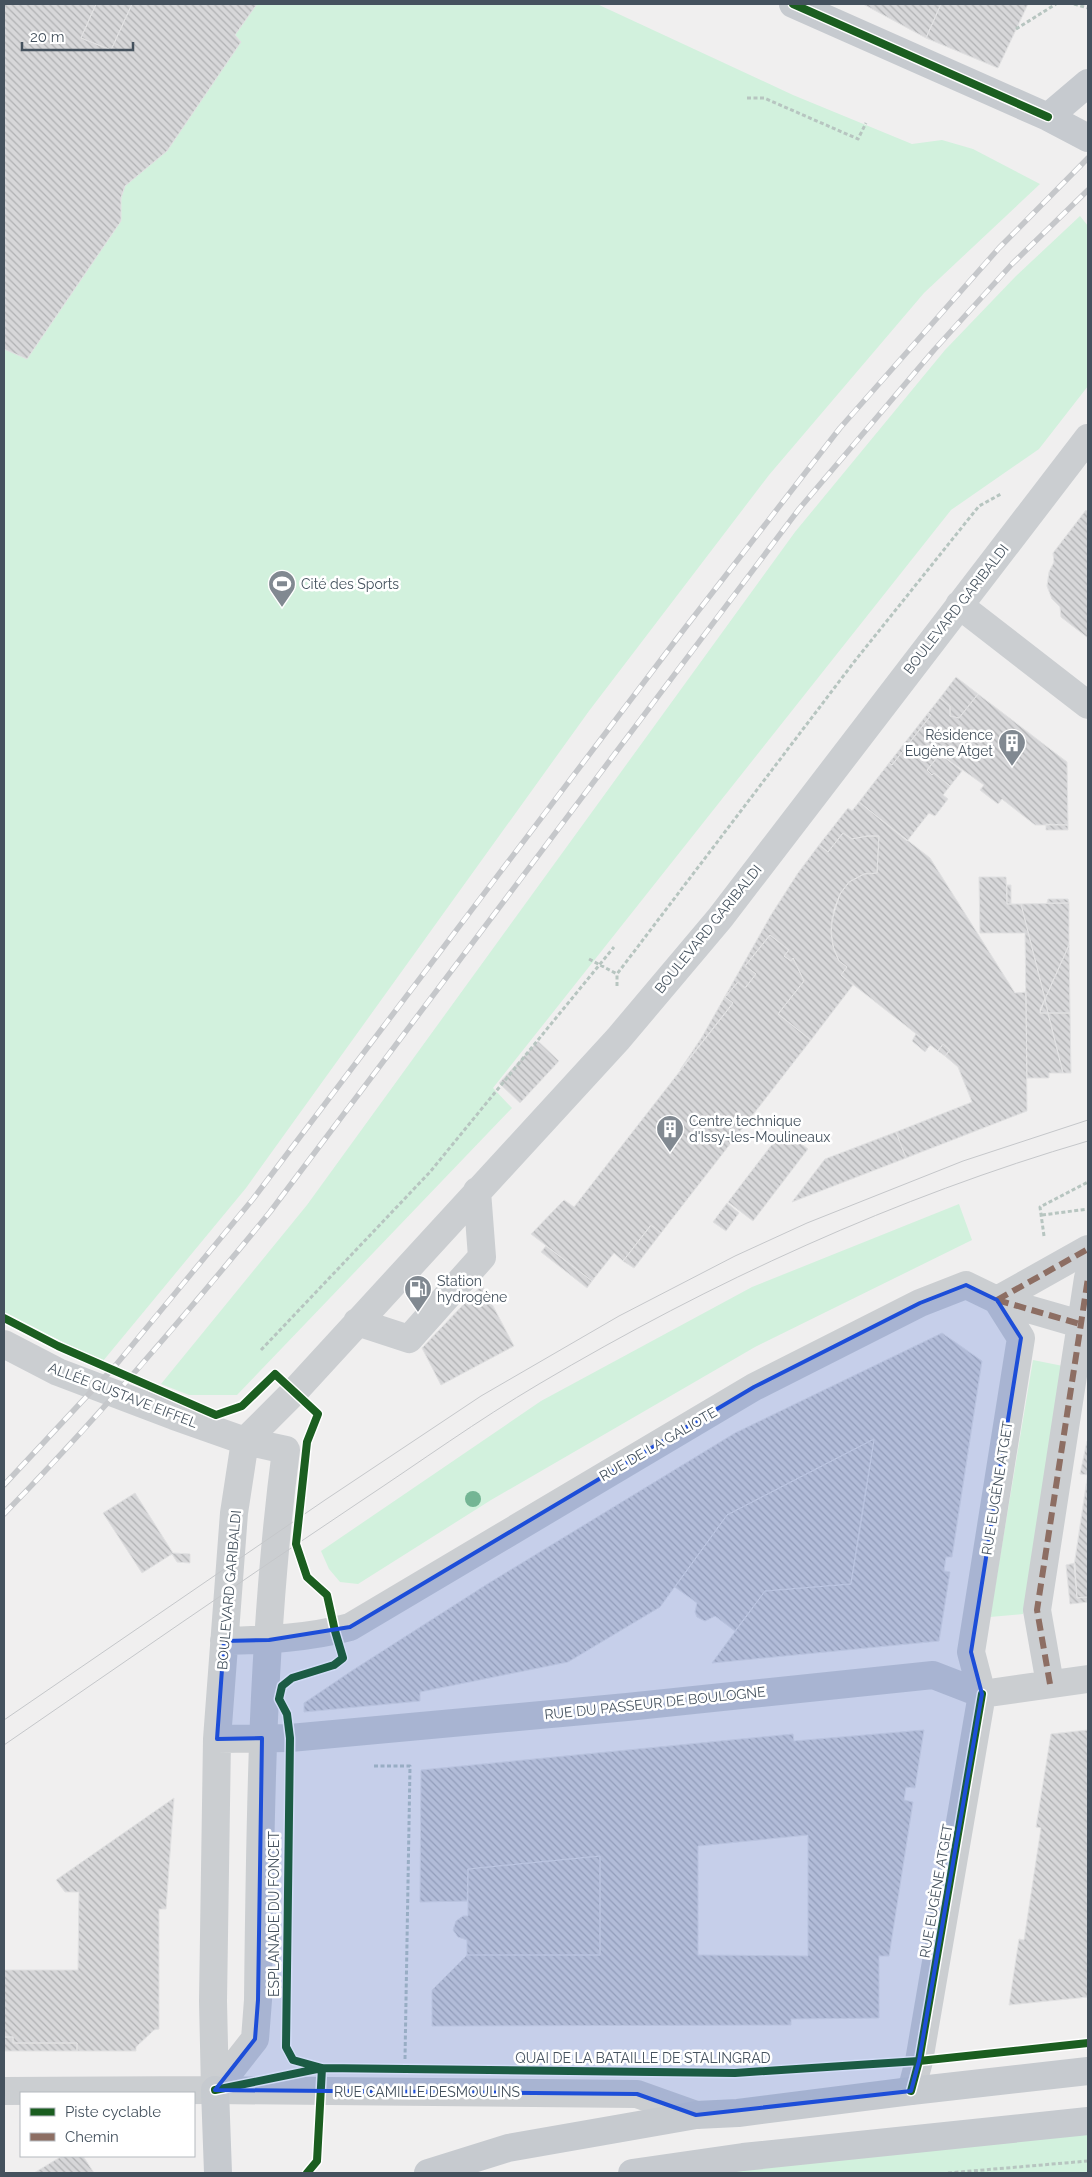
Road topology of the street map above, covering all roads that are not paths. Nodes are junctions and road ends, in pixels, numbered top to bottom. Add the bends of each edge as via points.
1 (793, 4) edge
2 (1088, 83) edge
3 (1048, 117) junction
4 (1088, 138) edge
5 (1088, 438) edge
6 (958, 605) junction
7 (1088, 705) edge
8 (478, 1191) junction
9 (1088, 1249) edge
10 (1088, 1278) edge
11 (997, 1300) junction
12 (358, 1322) junction
13 (1080, 1324) junction
14 (4, 1344) edge
15 (288, 1397) junction
16 (245, 1441) junction
17 (286, 1450) junction
18 (268, 1640) junction
19 (224, 1641) junction
20 (1088, 1679) edge
21 (1050, 1684) junction
22 (982, 1694) junction
23 (262, 1738) junction
24 (217, 1739) junction
25 (1088, 2071) edge
26 (215, 2090) junction
27 (911, 2090) junction
28 (4, 2091) edge
29 (696, 2115) junction
30 (1088, 2121) edge
31 (218, 2173) edge
32 (428, 2173) edge
33 (632, 2173) edge

1 - 3 main road
2 - 3 main road
3 - 4 main road
5 - 6 street, BOULEVARD GARIBALDI
6 - 7 street
6 - 8 street, BOULEVARD GARIBALDI via 720,918 618,1039
8 - 12 street, BOULEVARD GARIBALDI
8 - 12 street via 482,1256 408,1339
9 - 11 street
10 - 13 street
11 - 13 street
11 - 18 street, RUE DE LA GALIOTE via 966,1285 920,1303 754,1388 350,1627
11 - 22 street, RUE EUGÈNE ATGET via 1021,1338 971,1652
12 - 15 street, BOULEVARD GARIBALDI
13 - 21 street via 1037,1610
14 - 16 street, ALLÉE GUSTAVE EIFFEL via 58,1372
15 - 16 street, BOULEVARD GARIBALDI
15 - 17 street
16 - 17 street
16 - 19 street, BOULEVARD GARIBALDI via 234,1513
17 - 18 street via 279,1497
18 - 19 street, RUE DE LA GALIOTE
18 - 23 street
19 - 24 street, BOULEVARD GARIBALDI
20 - 21 street, RUE DU PASSEUR DE BOULOGNE
21 - 22 street, RUE DU PASSEUR DE BOULOGNE
22 - 23 street, RUE DU PASSEUR DE BOULOGNE via 933,1675 627,1707
22 - 27 street, RUE EUGÈNE ATGET via 919,2061
23 - 24 street, RUE DU PASSEUR DE BOULOGNE
23 - 26 street, ESPLANADE DU FONCET via 255,2038
24 - 26 street via 213,2001
25 - 27 main road
26 - 28 street, RUE CAMILLE DESMOULINS
26 - 29 street, RUE CAMILLE DESMOULINS via 637,2094
26 - 31 main road
27 - 29 main road via 738,2113
29 - 32 main road via 508,2148
30 - 33 main road via 743,2157

